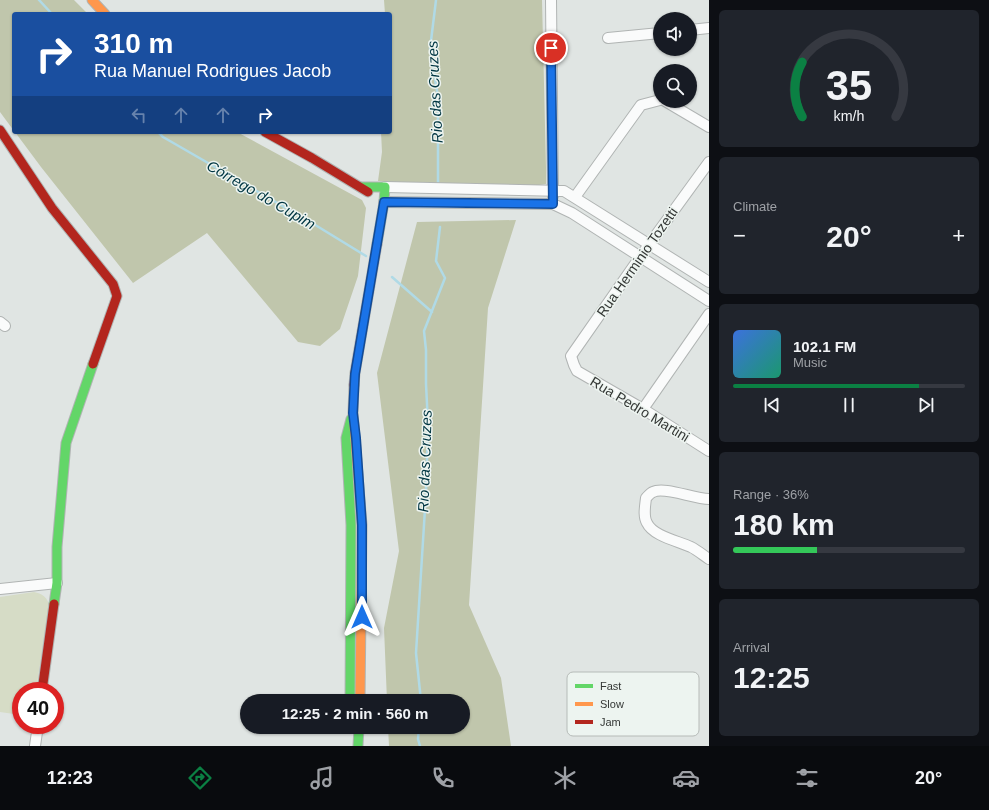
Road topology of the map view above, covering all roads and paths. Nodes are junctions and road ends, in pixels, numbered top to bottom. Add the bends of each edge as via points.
1 (92, 0) edge
2 (550, 0) edge
3 (104, 12) edge
4 (709, 28) edge
5 (697, 29) edge
6 (653, 34) edge
7 (608, 38) dead end
8 (653, 102) edge
9 (677, 108) edge
10 (709, 127) edge
11 (0, 130) edge
12 (268, 134) edge
13 (709, 162) edge
14 (361, 187) junction
15 (385, 187) junction
16 (553, 190) junction
17 (575, 197) junction
18 (384, 202) junction
19 (553, 204) junction
20 (649, 244) junction
21 (640, 257) junction
22 (709, 282) edge
23 (709, 300) edge
24 (709, 314) edge
25 (574, 365) joint
26 (643, 408) junction
27 (353, 413) junction
28 (709, 451) edge
29 (709, 500) edge
30 (709, 559) edge
31 (57, 583) junction
32 (0, 589) edge
33 (43, 682) edge
34 (350, 694) edge
35 (360, 694) edge
36 (37, 734) edge
37 (349, 734) edge
38 (359, 734) edge
39 (35, 746) edge
40 (349, 746) edge
41 (358, 746) edge

1 - 3 street
2 - 16 street
4 - 5 street
6 - 7 street
8 - 17 street via 641,105
9 - 10 street
11 - 31 street via 52,208 113,284 117,296 66,443 57,547
12 - 14 street
13 - 20 street, Rua Herminio Tozetti
14 - 15 street
14 - 18 street
15 - 16 street
15 - 18 street
16 - 17 street via 564,191
16 - 19 street
17 - 20 street
18 - 19 street
18 - 27 street via 355,374
19 - 21 street via 572,213
20 - 21 street, Rua Herminio Tozetti
20 - 22 street
21 - 23 street
21 - 25 street, Rua Herminio Tozetti via 571,356
24 - 26 street
25 - 26 street, Rua Pedro Martini via 577,371
26 - 28 street, Rua Pedro Martini
27 - 34 street via 346,438 351,525
27 - 35 street via 362,525
29 - 30 street via 660,490 653,491 646,498 645,515 647,525 652,530 692,547
31 - 32 street
31 - 33 street
36 - 39 street
37 - 40 street
38 - 41 street

